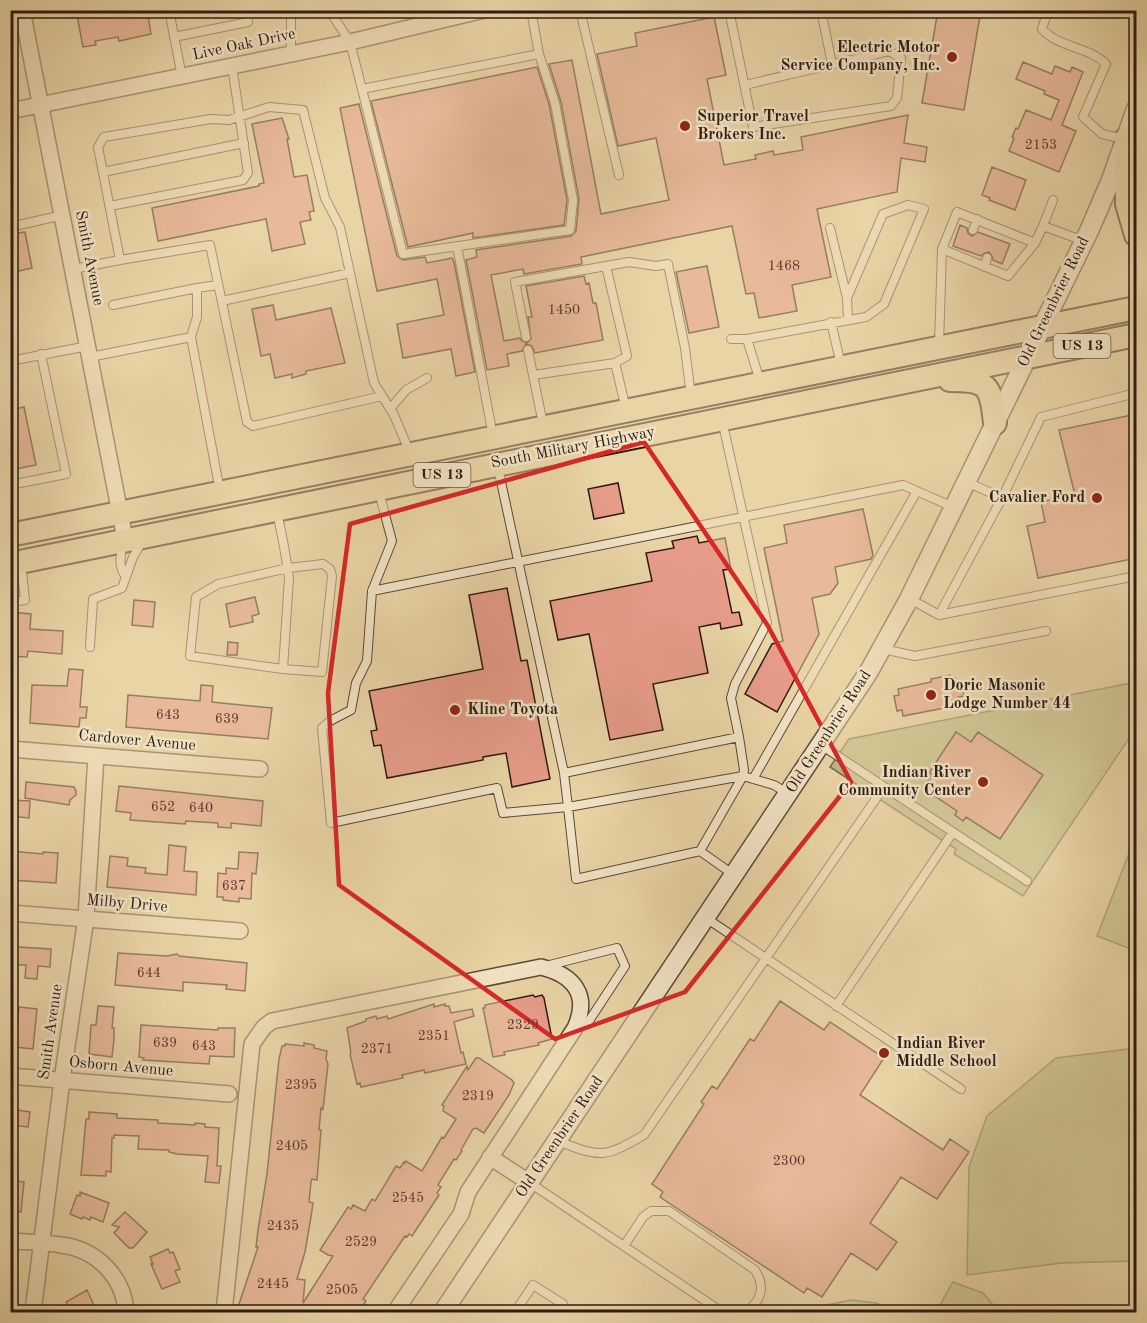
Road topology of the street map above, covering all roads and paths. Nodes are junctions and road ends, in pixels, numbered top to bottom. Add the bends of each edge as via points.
1 (22, 10) edge
2 (169, 10) edge
3 (246, 10) edge
4 (291, 10) edge
5 (329, 10) edge
6 (484, 10) edge
7 (531, 10) edge
8 (580, 10) edge
9 (729, 10) edge
10 (821, 10) edge
11 (1048, 10) edge
12 (174, 37) junction
13 (350, 42) junction
14 (291, 54) junction
15 (539, 54) junction
16 (832, 64) junction
17 (232, 66) junction
18 (182, 77) junction
19 (745, 85) junction
20 (362, 89) junction
21 (40, 105) junction
22 (10, 111) edge
23 (1136, 112) edge
24 (241, 116) junction
25 (1126, 139) junction
26 (244, 143) junction
27 (103, 172) junction
28 (618, 175) dead end
29 (1053, 200) dead end
30 (110, 206) junction
31 (63, 215) junction
32 (977, 219) junction
33 (1043, 226) junction
34 (10, 227) edge
35 (830, 228) dead end
36 (999, 228) junction
37 (973, 230) dead end
38 (1137, 235) edge
39 (995, 238) dead end
40 (1084, 241) junction
41 (1035, 243) junction
42 (457, 246) junction
43 (942, 249) junction
44 (120, 260) junction
45 (606, 266) junction
46 (73, 269) junction
47 (350, 273) junction
48 (219, 285) junction
49 (197, 288) junction
50 (847, 298) junction
51 (222, 301) junction
52 (113, 305) dead end
53 (1137, 308) edge
54 (849, 320) junction
55 (831, 322) junction
56 (1042, 327) junction
57 (1135, 335) edge
58 (190, 337) junction
59 (526, 337) dead end
60 (731, 339) dead end
61 (747, 339) junction
62 (939, 346) junction
63 (528, 350) dead end
64 (89, 352) junction
65 (41, 354) junction
66 (1027, 357) junction
67 (1137, 359) edge
68 (10, 361) edge
69 (615, 363) junction
70 (841, 366) junction
71 (533, 375) junction
72 (934, 376) junction
73 (427, 378) dead end
74 (760, 383) junction
75 (1137, 393) edge
76 (382, 396) junction
77 (691, 397) junction
78 (390, 409) junction
79 (626, 411) junction
80 (721, 419) junction
81 (995, 423) junction
82 (544, 427) junction
83 (494, 437) junction
84 (411, 454) junction
85 (497, 464) junction
86 (416, 480) junction
87 (967, 482) junction
88 (10, 485) edge
89 (378, 488) junction
90 (917, 491) junction
91 (220, 492) junction
92 (1002, 498) junction
93 (276, 508) junction
94 (954, 508) junction
95 (121, 512) junction
96 (743, 515) junction
97 (11, 531) edge
98 (135, 537) junction
99 (16, 562) edge
100 (516, 562) junction
101 (288, 568) junction
102 (1137, 576) edge
103 (126, 577) junction
104 (372, 591) junction
105 (909, 599) junction
106 (13, 602) dead end
107 (939, 615) junction
108 (1046, 631) dead end
109 (90, 647) dead end
110 (882, 649) junction
111 (283, 669) junction
112 (739, 737) junction
113 (821, 745) junction
114 (10, 749) edge
115 (96, 756) junction
116 (260, 769) dead end
117 (564, 773) junction
118 (743, 776) junction
119 (753, 779) junction
120 (884, 787) junction
121 (789, 794) junction
122 (568, 807) junction
123 (953, 832) junction
124 (700, 851) junction
125 (734, 876) junction
126 (1027, 881) dead end
127 (10, 913) edge
128 (86, 918) junction
129 (706, 918) junction
130 (240, 931) dead end
131 (765, 958) junction
132 (541, 967) junction
133 (836, 1006) junction
134 (575, 1028) junction
135 (10, 1076) edge
136 (62, 1080) junction
137 (962, 1089) dead end
138 (229, 1094) dead end
139 (558, 1141) junction
140 (490, 1156) junction
141 (530, 1183) junction
142 (10, 1241) edge
143 (41, 1244) junction
144 (624, 1246) junction
145 (33, 1312) edge
146 (126, 1312) edge
147 (224, 1312) edge
148 (395, 1312) edge
149 (443, 1312) edge
150 (515, 1312) edge
151 (558, 1312) edge
152 (722, 1312) edge
153 (747, 1312) edge

1 - 21 street, Smith Avenue
2 - 12 lane
3 - 12 lane via 248,22
4 - 14 lane
5 - 13 lane
6 - 13 street, Live Oak Drive
7 - 15 lane
8 - 28 lane
9 - 19 lane
10 - 16 lane
11 - 25 lane via 1042,28 1051,38 1100,57 1106,64 1083,117 1102,134
12 - 18 lane
13 - 14 street, Live Oak Drive
13 - 20 lane
14 - 17 street, Live Oak Drive
15 - 20 lane
15 - 42 lane via 555,103 573,200 570,230
16 - 19 lane
16 - 19 lane via 890,51 901,58 897,98 891,106 753,128
17 - 18 street, Live Oak Drive
17 - 24 lane
18 - 21 street, Live Oak Drive
20 - 42 lane via 403,254
21 - 22 street, Live Oak Drive
21 - 31 street, Smith Avenue
23 - 25 street, Old Greenbrier Road
24 - 26 lane
24 - 27 lane via 104,137 98,147
24 - 47 lane via 269,107 303,110 325,198 340,227
25 - 38 main road via 1127,204
25 - 40 street, Old Greenbrier Road
26 - 27 lane
26 - 30 lane via 248,172 243,180
27 - 30 lane
29 - 33 lane
30 - 44 lane
31 - 34 lane
31 - 46 street, Smith Avenue
32 - 36 lane
32 - 37 lane
32 - 43 lane via 957,212
33 - 40 lane
33 - 41 lane
35 - 50 lane
36 - 39 lane
36 - 41 lane
40 - 56 street, Old Greenbrier Road
41 - 43 lane via 1008,276 964,254
42 - 83 lane
43 - 62 lane
44 - 46 lane
44 - 48 lane via 210,246
45 - 59 lane via 515,282
45 - 69 lane via 627,356
45 - 77 lane via 629,262 668,264 686,348
46 - 64 street, Smith Avenue
47 - 51 lane
47 - 76 lane via 375,383
48 - 49 lane
48 - 51 lane
49 - 52 lane
49 - 58 lane via 197,316
50 - 54 lane
50 - 54 lane via 883,214 908,205 924,209 884,304 866,317
51 - 76 lane via 247,422 253,426
53 - 56 main road, South Military Highway / US 13
54 - 55 lane
55 - 61 lane
55 - 70 lane
56 - 62 main road, South Military Highway / US 13
56 - 66 street, Old Greenbrier Road
57 - 66 main road, South Military Highway / US 13
57 - 67 lane
58 - 64 lane
58 - 91 lane
60 - 61 lane
61 - 74 lane
62 - 70 main road, South Military Highway / US 13
63 - 71 lane
64 - 65 lane
64 - 95 street, Smith Avenue
65 - 68 lane
65 - 88 lane via 66,474
66 - 72 main road, South Military Highway / US 13
66 - 81 street, Old Greenbrier Road
69 - 71 lane
69 - 79 lane
70 - 74 main road, South Military Highway / US 13
71 - 82 lane
72 - 80 main road, South Military Highway / US 13
72 - 81 main road via 974,380 983,386 993,401
73 - 78 lane via 406,390
74 - 77 main road, South Military Highway / US 13
75 - 92 lane via 1041,417
76 - 78 lane
77 - 79 main road, South Military Highway / US 13
78 - 84 lane
79 - 82 main road, South Military Highway / US 13
80 - 85 main road, South Military Highway / US 13
80 - 96 lane
81 - 87 street, Old Greenbrier Road
82 - 83 main road, South Military Highway / US 13
83 - 84 main road, South Military Highway / US 13
84 - 86 street
84 - 91 main road, South Military Highway / US 13
85 - 86 main road, South Military Highway / US 13
85 - 100 lane
86 - 89 main road, South Military Highway / US 13
87 - 92 lane
87 - 94 street, Old Greenbrier Road
89 - 93 main road, South Military Highway / US 13
89 - 104 lane via 392,541
90 - 94 lane
90 - 96 lane via 903,485
90 - 119 lane
91 - 95 main road, South Military Highway / US 13
92 - 107 lane
93 - 98 main road, South Military Highway / US 13
93 - 101 lane
94 - 105 street, Old Greenbrier Road
95 - 97 main road, South Military Highway / US 13
95 - 98 street
96 - 100 lane
96 - 112 lane via 766,623 731,698
98 - 99 main road, South Military Highway / US 13
98 - 103 lane
98 - 103 lane via 119,560
99 - 106 lane via 25,600
100 - 104 lane
100 - 117 lane
101 - 111 lane
101 - 111 lane via 323,564 332,576 322,672
101 - 111 lane via 218,584 196,597 190,656
102 - 107 lane
103 - 109 lane via 122,588 93,599
104 - 122 lane via 367,661 356,683 351,710 322,728 331,823 497,788 503,813
105 - 107 lane
105 - 110 street, Old Greenbrier Road
108 - 110 lane via 915,656
110 - 113 street, Old Greenbrier Road
112 - 117 lane
112 - 118 lane
113 - 120 lane
113 - 121 street, Old Greenbrier Road
114 - 115 street, Cardover Avenue
115 - 116 street, Cardover Avenue
115 - 128 street, Smith Avenue
117 - 122 lane
118 - 119 lane
118 - 122 lane
118 - 124 lane
119 - 121 lane
120 - 123 lane
120 - 131 lane
121 - 125 street, Old Greenbrier Road
122 - 124 lane via 576,879
123 - 126 lane
123 - 133 lane
124 - 125 lane
125 - 129 street, Old Greenbrier Road
127 - 128 street, Milby Drive
128 - 130 street, Milby Drive
128 - 136 street, Smith Avenue
129 - 131 lane
129 - 139 street, Old Greenbrier Road
131 - 133 lane
131 - 139 lane via 644,1135 601,1154
132 - 134 street via 559,971 581,998
132 - 134 lane via 617,948 625,966 587,1024
132 - 147 street via 272,1022 264,1027 252,1044
133 - 137 lane
134 - 140 street
135 - 136 street, Osborn Avenue
136 - 138 street, Osborn Avenue
136 - 143 street, Smith Avenue
139 - 141 street, Old Greenbrier Road
140 - 141 street
140 - 148 street via 468,1192 462,1214
141 - 144 lane
141 - 149 street, Old Greenbrier Road
142 - 143 street
143 - 145 street, Smith Avenue
143 - 146 street via 80,1249 96,1258 119,1285
144 - 152 lane
144 - 153 lane via 643,1216 651,1211 669,1211 755,1270 761,1281 761,1294
150 - 151 lane via 533,1285 563,1304

